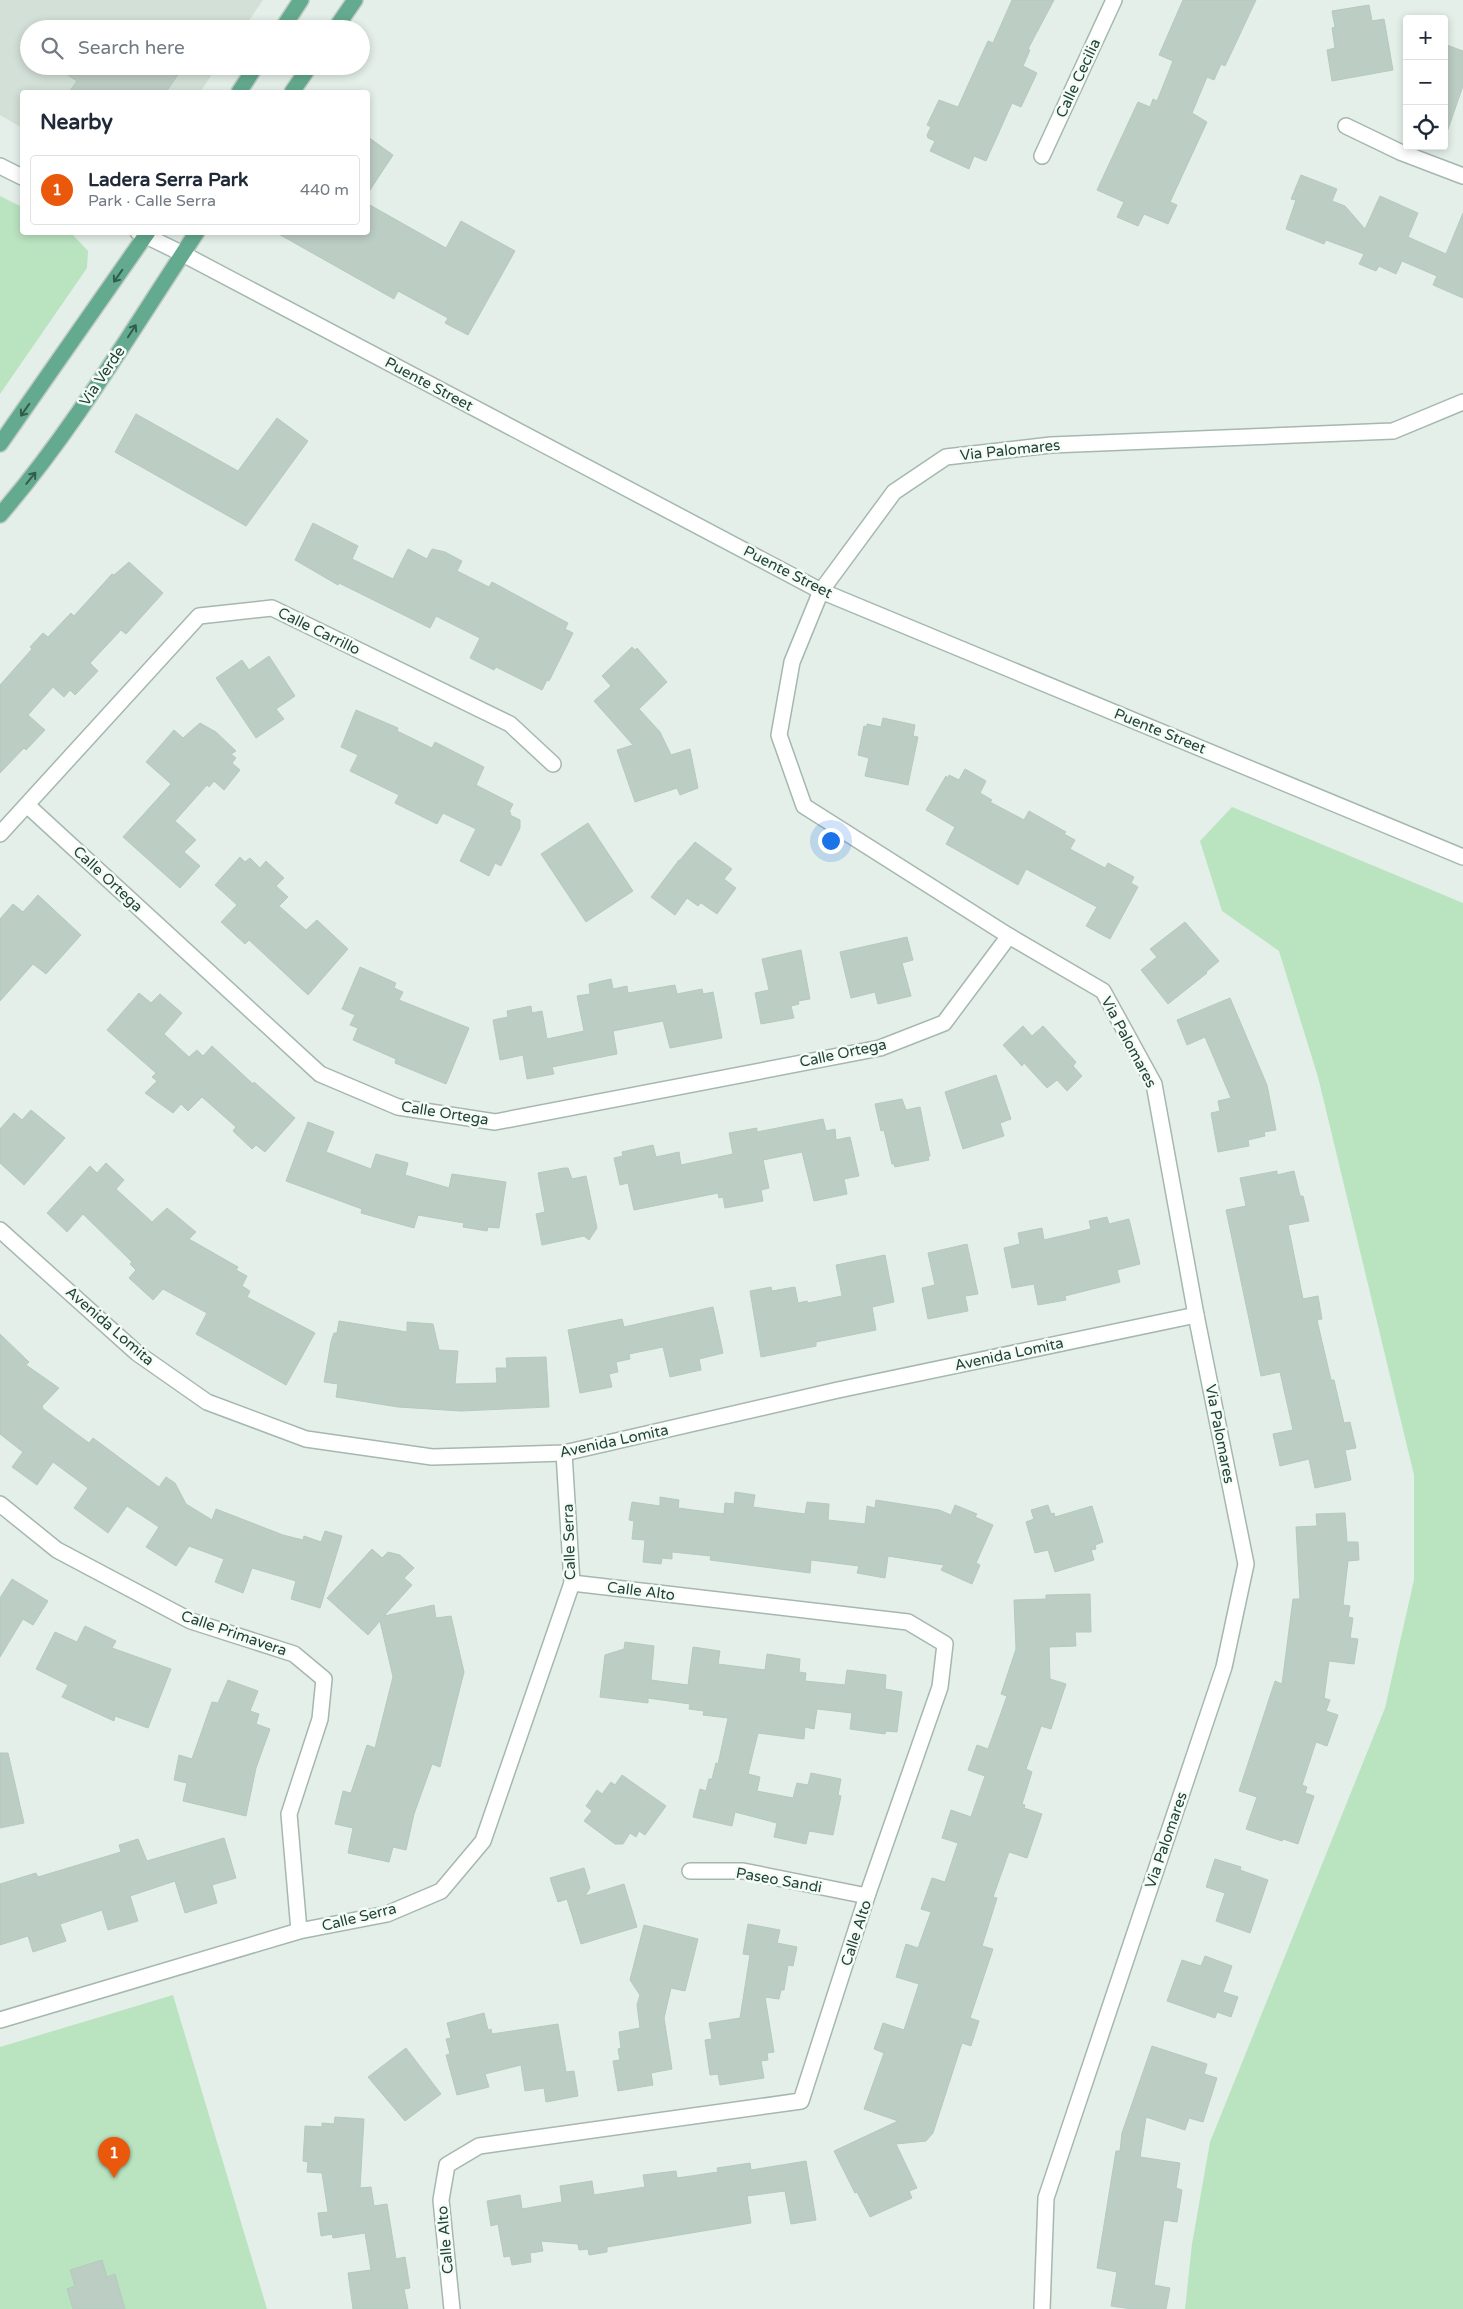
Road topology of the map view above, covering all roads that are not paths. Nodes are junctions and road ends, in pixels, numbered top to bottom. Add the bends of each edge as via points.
1 (301, 0) edge
2 (355, 0) edge
3 (1114, 0) edge
4 (288, 20) edge
5 (342, 20) edge
6 (250, 75) edge
7 (304, 75) edge
8 (240, 90) edge
9 (293, 90) edge
10 (1346, 126) dead end
11 (1042, 156) dead end
12 (0, 166) edge
13 (20, 176) edge
14 (1463, 176) edge
15 (143, 235) edge
16 (146, 235) edge
17 (195, 235) edge
18 (183, 254) junction
19 (1463, 402) edge
20 (0, 444) edge
21 (0, 515) edge
22 (821, 591) junction
23 (553, 764) dead end
24 (27, 805) junction
25 (0, 834) edge
26 (1463, 856) edge
27 (1009, 936) junction
28 (0, 1230) edge
29 (1196, 1315) junction
30 (564, 1454) junction
31 (0, 1504) edge
32 (572, 1583) junction
33 (690, 1870) dead end
34 (867, 1896) junction
35 (299, 1931) junction
36 (0, 2020) edge
37 (452, 2309) edge
38 (1042, 2309) edge

1 - 4 main road
2 - 5 main road
3 - 11 street, Calle Cecilia
6 - 8 main road
7 - 9 main road
10 - 14 street via 1400,152
12 - 13 street
15 -> 20 main road
16 - 18 street, Puente Street
17 - 18 main road, Via Verde
21 -> 18 main road, Via Verde via 39,468
18 - 22 street, Puente Street
19 - 22 street, Via Palomares via 1394,431 1051,445 946,457 894,492
22 - 26 street, Puente Street
22 - 27 street, Via Palomares via 792,662 779,735 804,806
23 - 24 street, Calle Carrillo via 510,724 272,608 199,616
24 - 25 street, Calle Carrillo
24 - 27 street, Calle Ortega via 320,1074 398,1107 495,1122 880,1048 944,1022
27 - 29 street, Via Palomares via 1102,991 1154,1084
28 - 30 street, Avenida Lomita via 137,1353 207,1402 306,1439 326,1442 432,1457
29 - 30 street, Avenida Lomita via 838,1390
29 - 38 street, Via Palomares via 1246,1564 1224,1667 1046,2198
30 - 32 street, Calle Serra
31 - 35 street, Calle Primavera via 57,1550 191,1621 294,1654 324,1679 320,1719 289,1814
32 - 34 street, Calle Alto via 908,1622 945,1644 940,1687
32 - 35 street, Calle Serra via 483,1841 441,1891 386,1914
33 - 34 street, Paseo Sandi via 743,1871
34 - 37 street, Calle Alto via 801,2101 479,2146 447,2165 441,2200
35 - 36 street, Calle Serra

